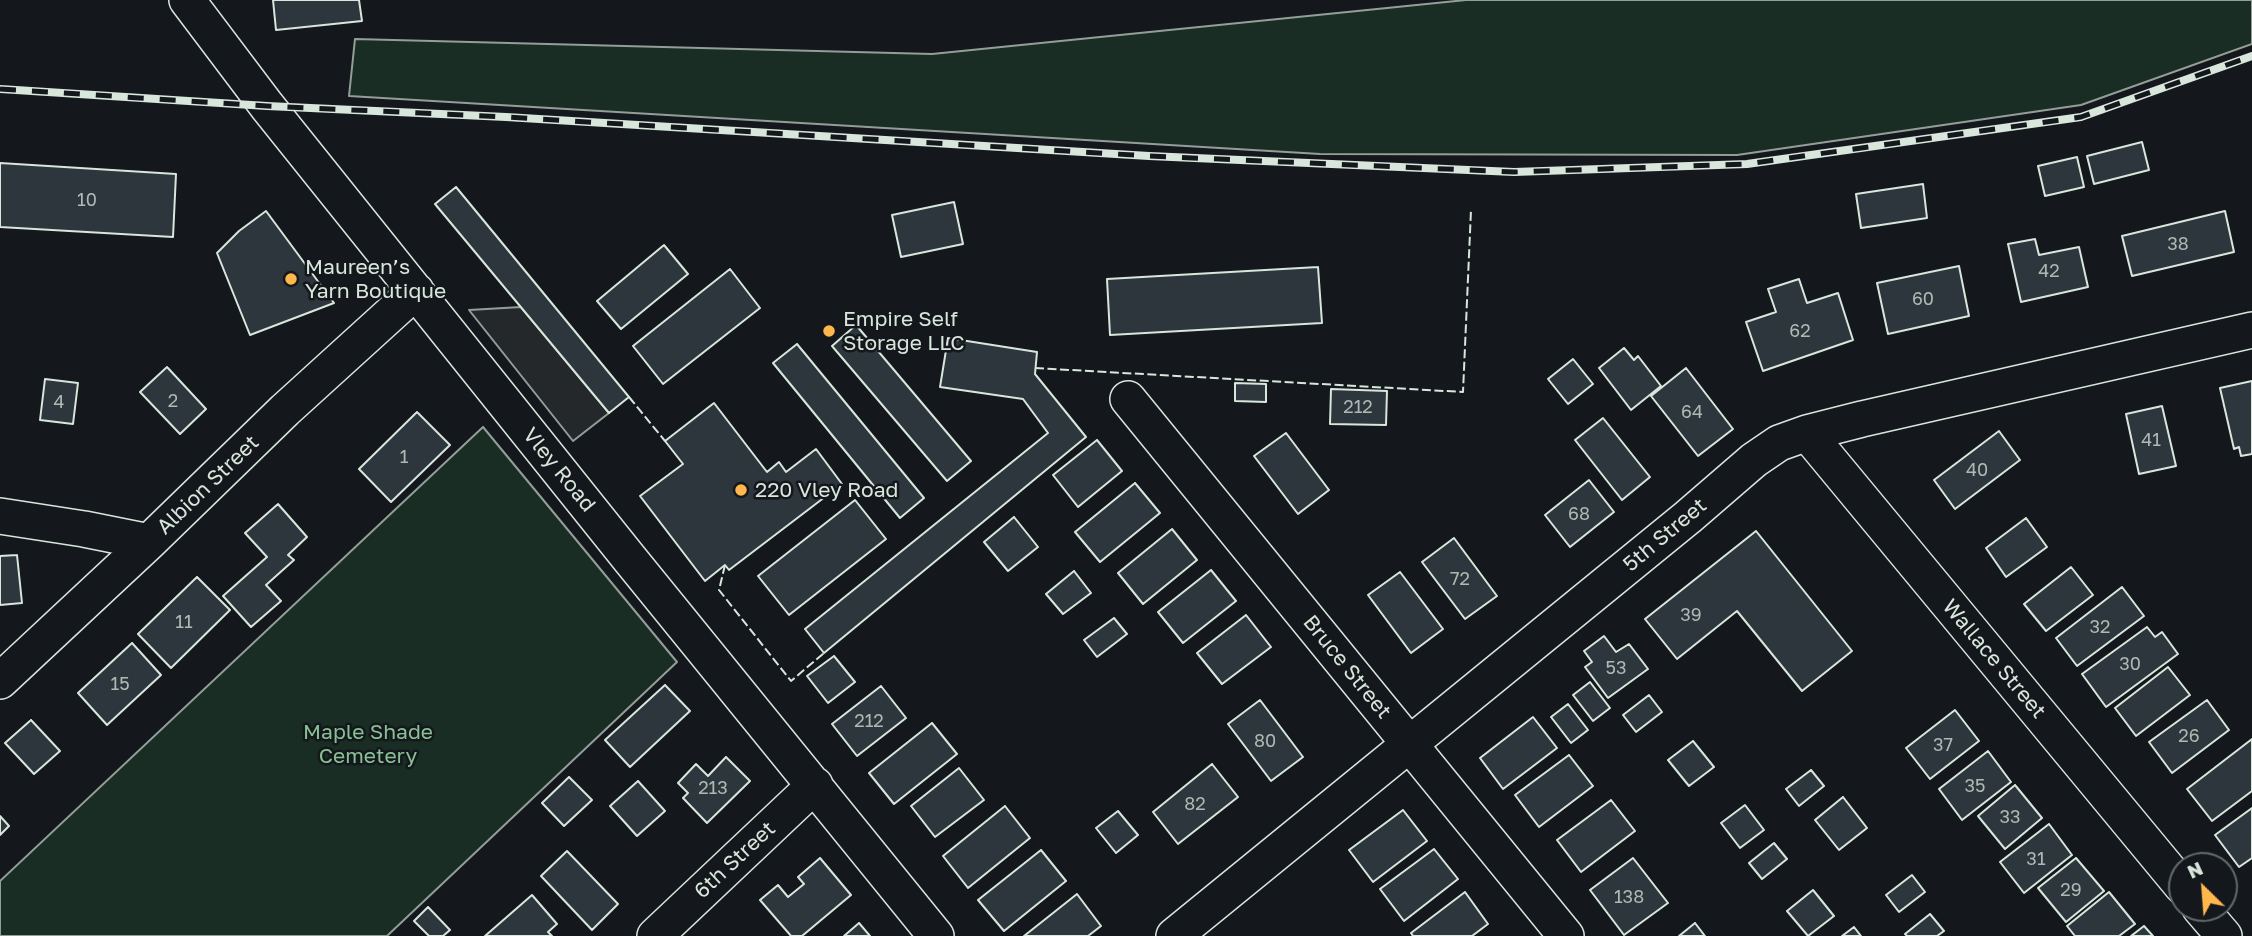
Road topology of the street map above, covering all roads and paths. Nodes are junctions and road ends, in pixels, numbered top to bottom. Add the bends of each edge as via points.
1 (187, 0) edge
2 (416, 291) junction
3 (2252, 330) edge
4 (1128, 399) dead end
5 (1807, 433) junction
6 (0, 516) edge
7 (149, 542) junction
8 (0, 681) edge
9 (1409, 743) junction
10 (815, 785) junction
11 (2168, 869) edge
12 (2212, 922) edge
13 (655, 936) edge
14 (936, 936) edge
15 (1174, 936) edge
16 (1566, 936) edge
17 (2224, 936) edge

1 - 2 street, Vley Road
2 - 7 street, Albion Street
2 - 10 street, Vley Road
3 - 5 street, 5th Street
4 - 9 street, Bruce Street
5 - 9 street, 5th Street via 1779,443 1754,460
5 - 11 street, Wallace Street
6 - 7 street
7 - 8 street, Albion Street
9 - 15 street, 5th Street
9 - 16 street, Bruce Street
10 - 13 street, 6th Street
10 - 14 street, Vley Road
12 - 17 street

